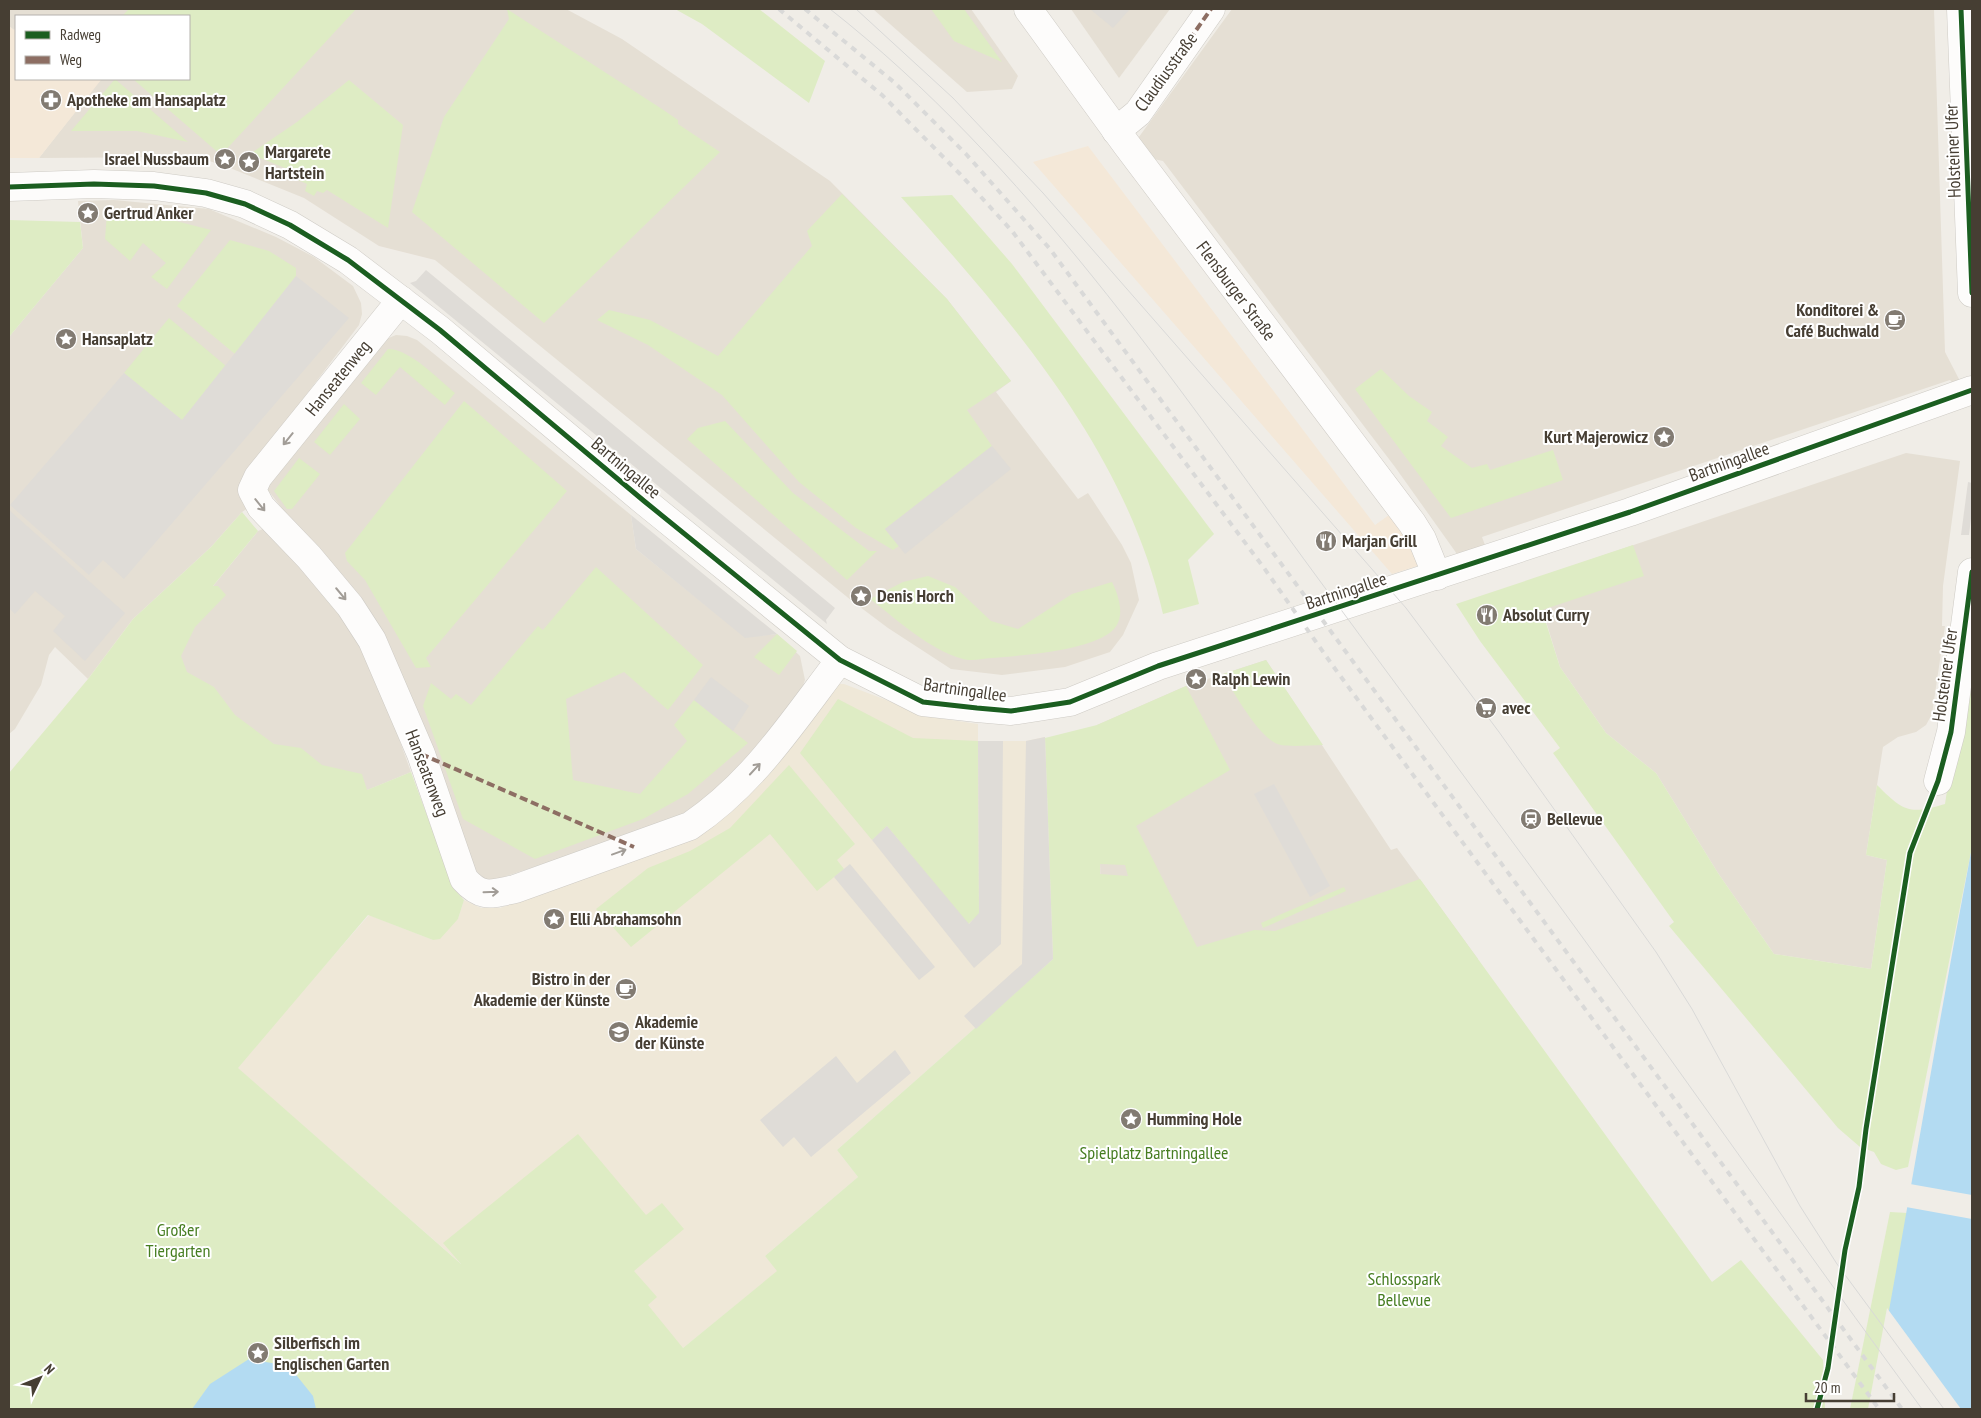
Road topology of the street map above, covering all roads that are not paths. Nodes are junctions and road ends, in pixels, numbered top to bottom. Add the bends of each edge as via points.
1 (1028, 9) edge
2 (1211, 9) edge
3 (1961, 9) edge
4 (1116, 131) junction
5 (9, 187) edge
6 (1972, 293) edge
7 (401, 300) junction
8 (1972, 390) edge
9 (1972, 572) edge
10 (1437, 576) junction
11 (840, 660) junction
12 (1938, 781) dead end

1 - 4 street, Flensburger Straße
2 - 4 street, Claudiusstraße via 1138,114
3 - 6 street, Holsteiner Ufer
4 - 10 street, Flensburger Straße via 1412,523
5 - 7 street, Bartningallee via 154,186 206,193 245,204 319,241
7 - 11 street, Bartningallee
7 -> 11 street, Hanseatenweg via 258,477 252,490 261,507 350,606 372,640 421,754 464,879 474,890 488,895 515,889 690,826 728,797 773,751
8 - 10 street, Bartningallee via 1630,512
9 - 12 street, Holsteiner Ufer via 1951,732
10 - 11 street, Bartningallee via 1158,666 1070,702 1011,711 923,702

